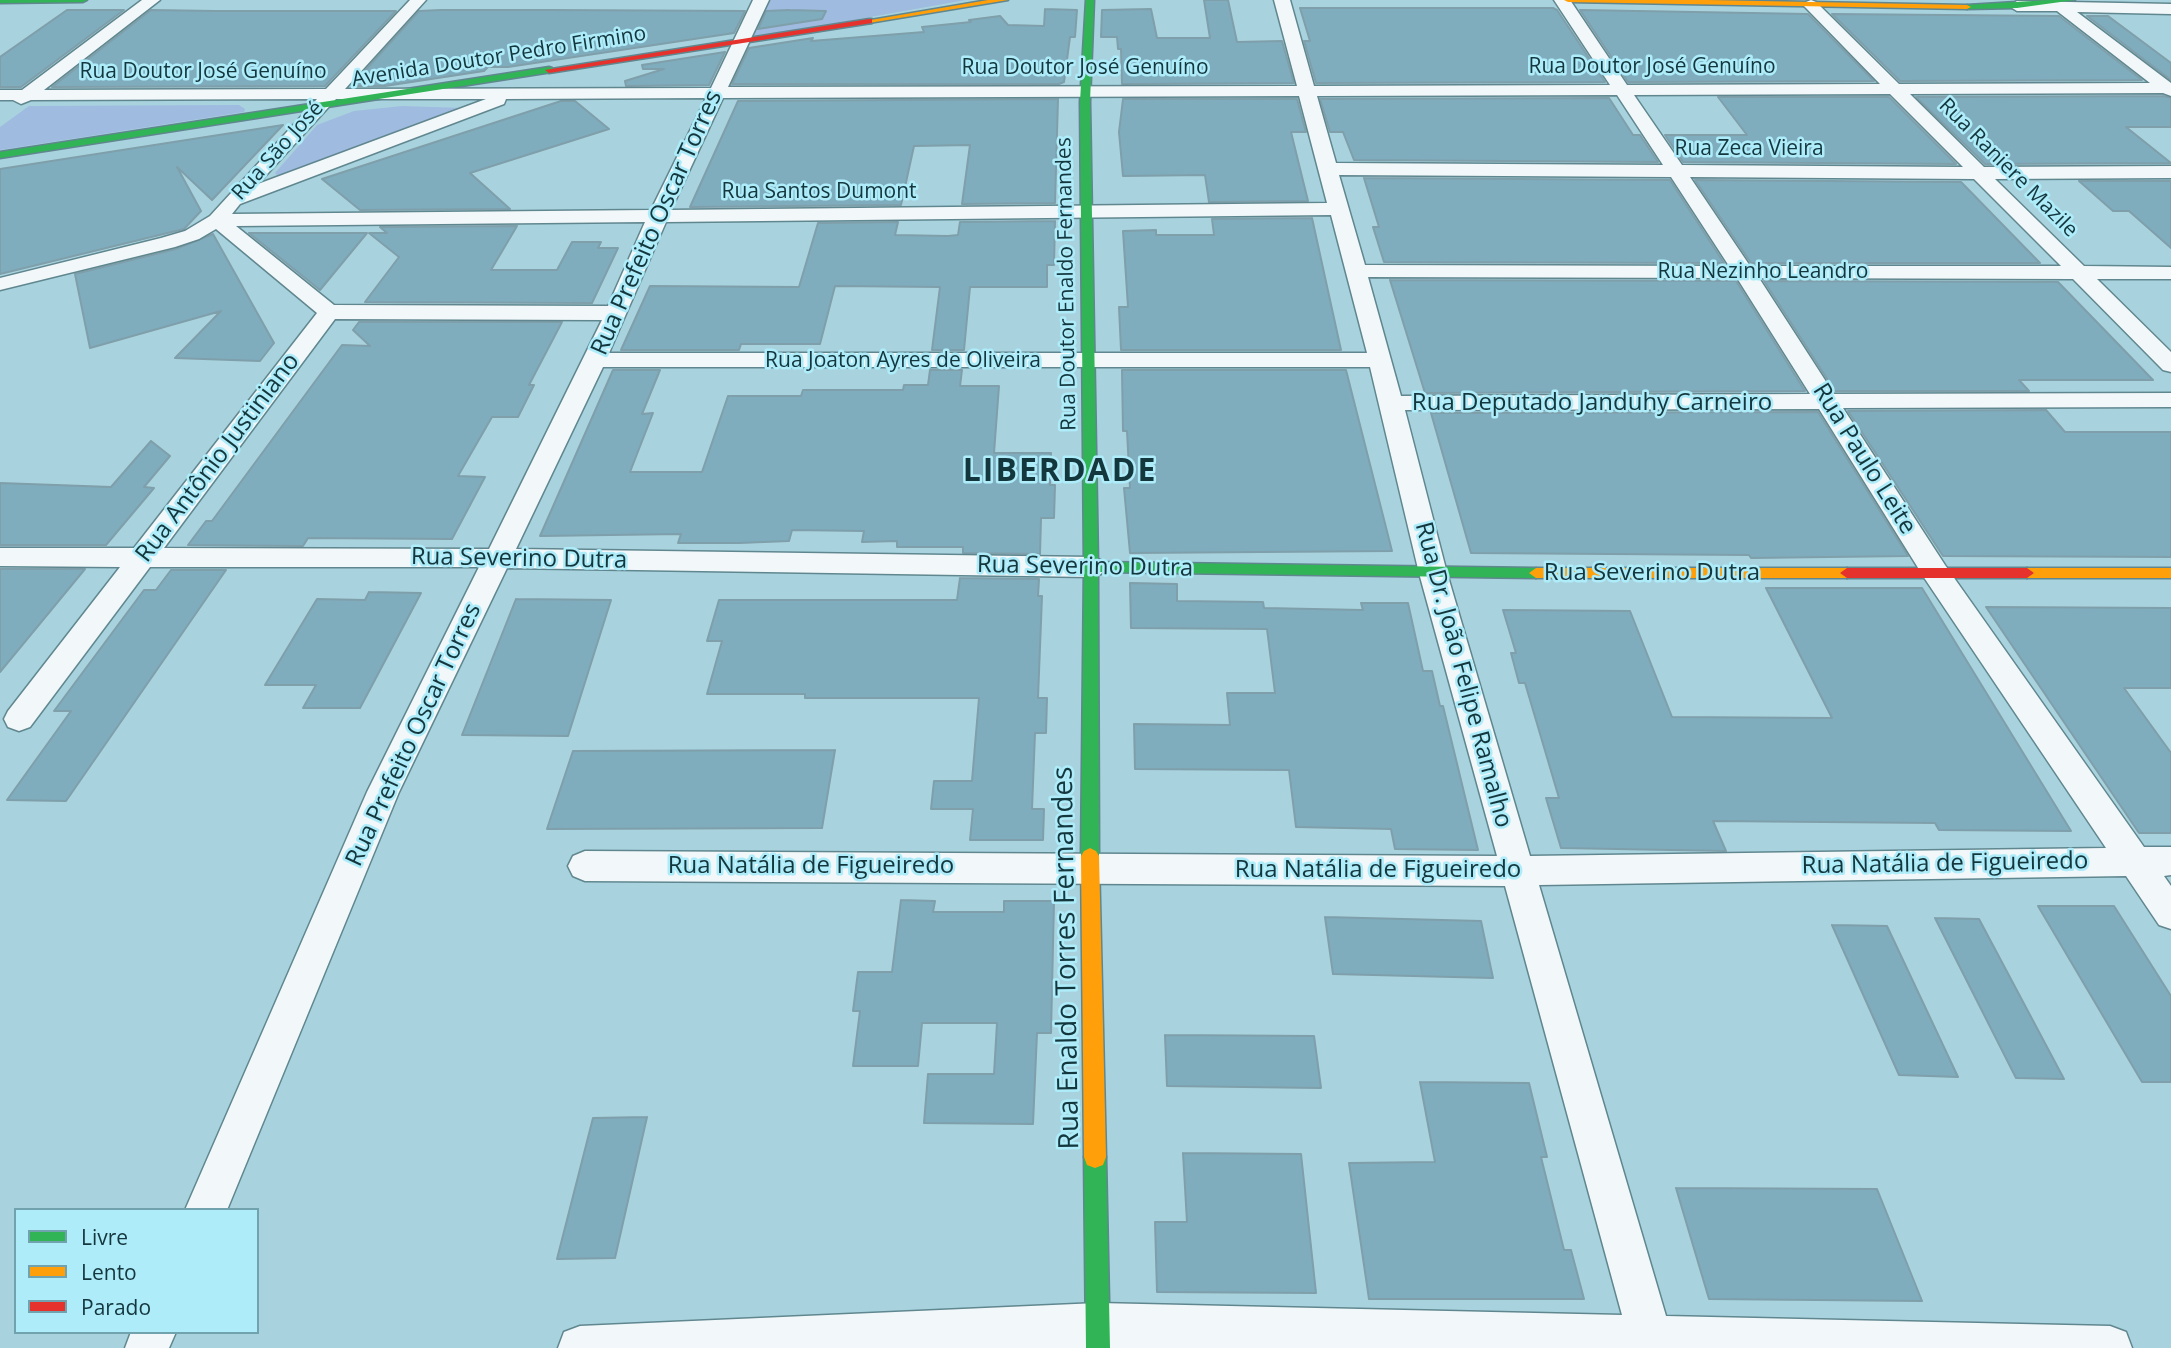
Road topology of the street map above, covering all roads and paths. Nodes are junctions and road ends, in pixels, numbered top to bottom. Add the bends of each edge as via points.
1 (83, 0) edge
2 (152, 0) edge
3 (418, 0) edge
4 (761, 0) edge
5 (1004, 0) edge
6 (1090, 0) edge
7 (1282, 0) edge
8 (1562, 0) edge
9 (1569, 0) edge
10 (0, 1) edge
11 (2067, 4) edge
12 (1811, 5) junction
13 (2171, 9) edge
14 (742, 40) junction
15 (1305, 89) junction
16 (1898, 89) junction
17 (2170, 89) edge
18 (1624, 90) junction
19 (1086, 91) junction
20 (518, 93) junction
21 (715, 93) junction
22 (28, 95) junction
23 (257, 95) junction
24 (388, 95) junction
25 (324, 101) junction
26 (3, 103) edge
27 (235, 121) junction
28 (0, 155) edge
29 (1326, 169) junction
30 (1679, 172) junction
31 (2171, 172) edge
32 (1980, 173) junction
33 (232, 201) junction
34 (1338, 209) junction
35 (1087, 213) junction
36 (658, 216) junction
37 (217, 220) junction
38 (1354, 271) junction
39 (1744, 272) junction
40 (2081, 273) junction
41 (2171, 273) edge
42 (0, 284) edge
43 (329, 312) junction
44 (615, 313) junction
45 (595, 360) junction
46 (1380, 360) junction
47 (1089, 362) junction
48 (2171, 365) edge
49 (2171, 400) edge
50 (1391, 403) junction
51 (1829, 403) junction
52 (0, 557) edge
53 (144, 557) junction
54 (498, 558) junction
55 (1091, 567) junction
56 (1935, 572) junction
57 (1433, 573) junction
58 (2171, 573) edge
59 (19, 719) dead end
60 (2134, 861) junction
61 (2171, 861) edge
62 (585, 866) dead end
63 (1090, 867) junction
64 (1516, 871) junction
65 (2171, 914) edge
66 (207, 1208) edge
67 (1098, 1337) edge
68 (1651, 1342) edge
69 (580, 1348) edge
70 (2110, 1348) edge

1 - 10 main road
2 - 22 street
3 - 25 street, Rua São José
4 - 14 street, Rua Prefeito Oscar Torres
5 - 14 main road, Avenida Doutor Pedro Firmino
6 - 19 main road, Rua Doutor Enaldo Fernandes
7 - 15 street, Rua Dr. João Felipe Ramalho
8 - 18 street, Rua Paulo Leite
9 - 12 main road
11 - 12 main road
11 - 13 street
11 - 17 street
12 - 16 street, Rua Raniere Mazile
14 - 21 street, Rua Prefeito Oscar Torres
14 - 24 main road, Avenida Doutor Pedro Firmino
15 - 18 street, Rua Doutor José Genuíno
15 - 19 street, Rua Doutor José Genuíno
15 - 29 street, Rua Dr. João Felipe Ramalho
16 - 17 street, Rua Doutor José Genuíno
16 - 18 street, Rua Doutor José Genuíno
16 - 32 street, Rua Raniere Mazile
18 - 30 street, Rua Paulo Leite
19 - 21 street, Rua Doutor José Genuíno
19 - 35 main road, Rua Doutor Enaldo Fernandes
20 - 21 street, Rua Doutor José Genuíno
20 - 24 street, Rua Doutor José Genuíno
20 - 33 street
21 - 36 street, Rua Prefeito Oscar Torres
22 - 23 street, Rua Doutor José Genuíno
22 - 26 street, Rua Doutor José Genuíno
23 - 25 street, Rua Doutor José Genuíno
23 - 27 street via 260,106
24 - 25 street, Rua Doutor José Genuíno
25 - 27 main road
25 - 33 street, Rua São José
27 - 28 main road
29 - 30 street, Rua Zeca Vieira
29 - 34 street, Rua Dr. João Felipe Ramalho
30 - 32 street, Rua Zeca Vieira
30 - 39 street, Rua Paulo Leite
31 - 32 street, Rua Zeca Vieira
32 - 40 street, Rua Raniere Mazile
33 - 37 street, Rua São José
34 - 35 street, Rua Santos Dumont
34 - 38 street, Rua Dr. João Felipe Ramalho
35 - 36 street, Rua Santos Dumont
35 - 47 main road, Rua Doutor Enaldo Fernandes
36 - 37 street, Rua Santos Dumont
36 - 44 street, Rua Prefeito Oscar Torres
37 - 42 street, Rua São José via 192,235
37 - 43 street
38 - 39 street, Rua Nezinho Leandro
38 - 46 street, Rua Dr. João Felipe Ramalho
39 - 40 street, Rua Nezinho Leandro
39 - 51 street, Rua Paulo Leite
40 - 41 street, Rua Nezinho Leandro
40 - 48 street, Rua Raniere Mazile
43 - 44 street
43 - 53 street, Rua Antônio Justiniano
44 - 45 street, Rua Prefeito Oscar Torres
45 - 47 street, Rua Joaton Ayres de Oliveira
45 - 54 street, Rua Prefeito Oscar Torres
46 - 47 street, Rua Joaton Ayres de Oliveira
46 - 50 street, Rua Dr. João Felipe Ramalho
47 - 55 main road, Rua Doutor Enaldo Fernandes
49 - 51 street, Rua Deputado Janduhy Carneiro
50 - 51 street, Rua Deputado Janduhy Carneiro
50 - 57 street, Rua Dr. João Felipe Ramalho
51 - 56 street, Rua Paulo Leite
52 - 53 street, Rua Severino Dutra
53 - 54 street, Rua Severino Dutra
53 - 59 street, Rua Antônio Justiniano
54 - 55 street, Rua Severino Dutra
54 - 66 street, Rua Prefeito Oscar Torres via 383,792
55 - 57 main road, Rua Severino Dutra
55 - 63 main road, Rua Enaldo Torres Fernandes
56 - 57 main road, Rua Severino Dutra
56 - 58 main road, Rua Severino Dutra
56 - 60 street, Rua Paulo Leite
57 - 64 street, Rua Dr. João Felipe Ramalho
60 - 61 street, Rua Natália de Figueiredo
60 - 64 street, Rua Natália de Figueiredo
60 - 65 street, Rua Paulo Leite
62 - 63 street, Rua Natália de Figueiredo
63 - 64 street, Rua Natália de Figueiredo
63 - 67 main road, Rua Enaldo Torres Fernandes
64 - 68 street, Rua Dr. João Felipe Ramalho
67 - 68 street
67 - 69 street
68 - 70 street

